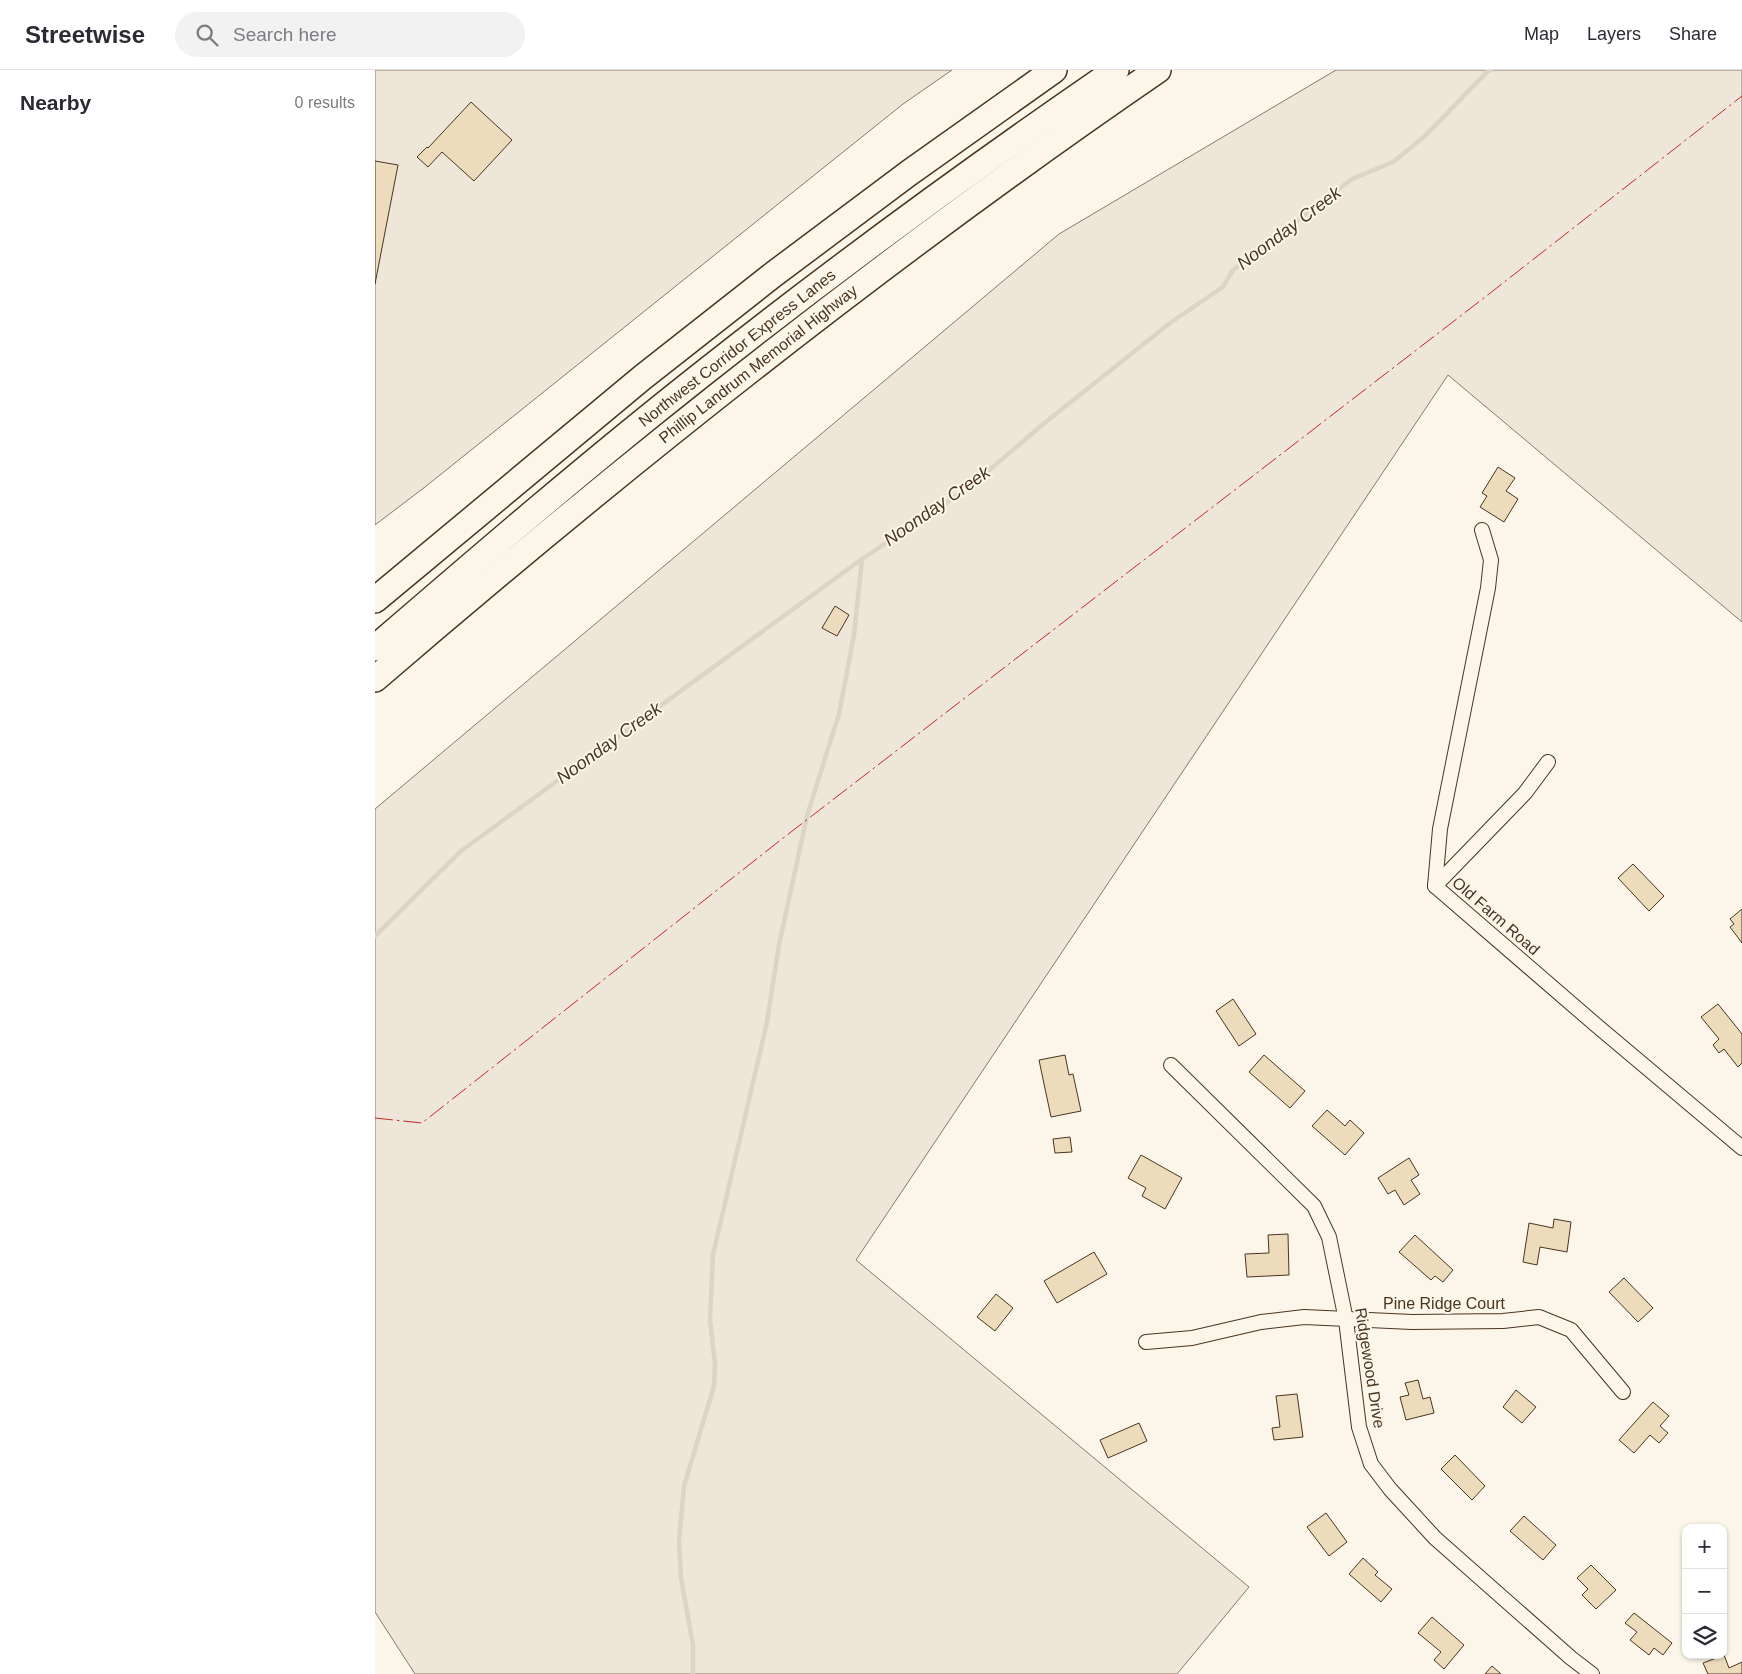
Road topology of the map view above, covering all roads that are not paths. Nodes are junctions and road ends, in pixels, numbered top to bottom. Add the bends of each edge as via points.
1 (1054, 70) edge
2 (1116, 70) edge
3 (1157, 70) edge
4 (1482, 530) dead end
5 (375, 600) edge
6 (375, 648) edge
7 (375, 679) edge
8 (1548, 762) dead end
9 (1435, 886) junction
10 (1171, 1065) dead end
11 (1742, 1148) edge
12 (1346, 1320) junction
13 (1146, 1342) dead end
14 (1623, 1392) dead end
15 (1592, 1674) edge

1 - 5 highway via 767,280 628,389
2 - 6 highway, Northwest Corridor Express Lanes via 861,252 712,366 530,515
3 - 7 highway, Phillip Landrum Memorial Highway via 943,222 795,335 547,532
4 - 9 street, Old Farm Road via 1491,560 1488,588 1440,829
8 - 9 street via 1525,793
9 - 11 street, Old Farm Road
10 - 12 street, Ridgewood Drive via 1314,1206 1329,1237
12 - 13 street, Pine Ridge Court via 1295,1318 1261,1322 1192,1338
12 - 14 street, Pine Ridge Court via 1412,1322 1539,1317 1571,1330
12 - 15 street, Ridgewood Drive via 1359,1428 1371,1464 1435,1538

